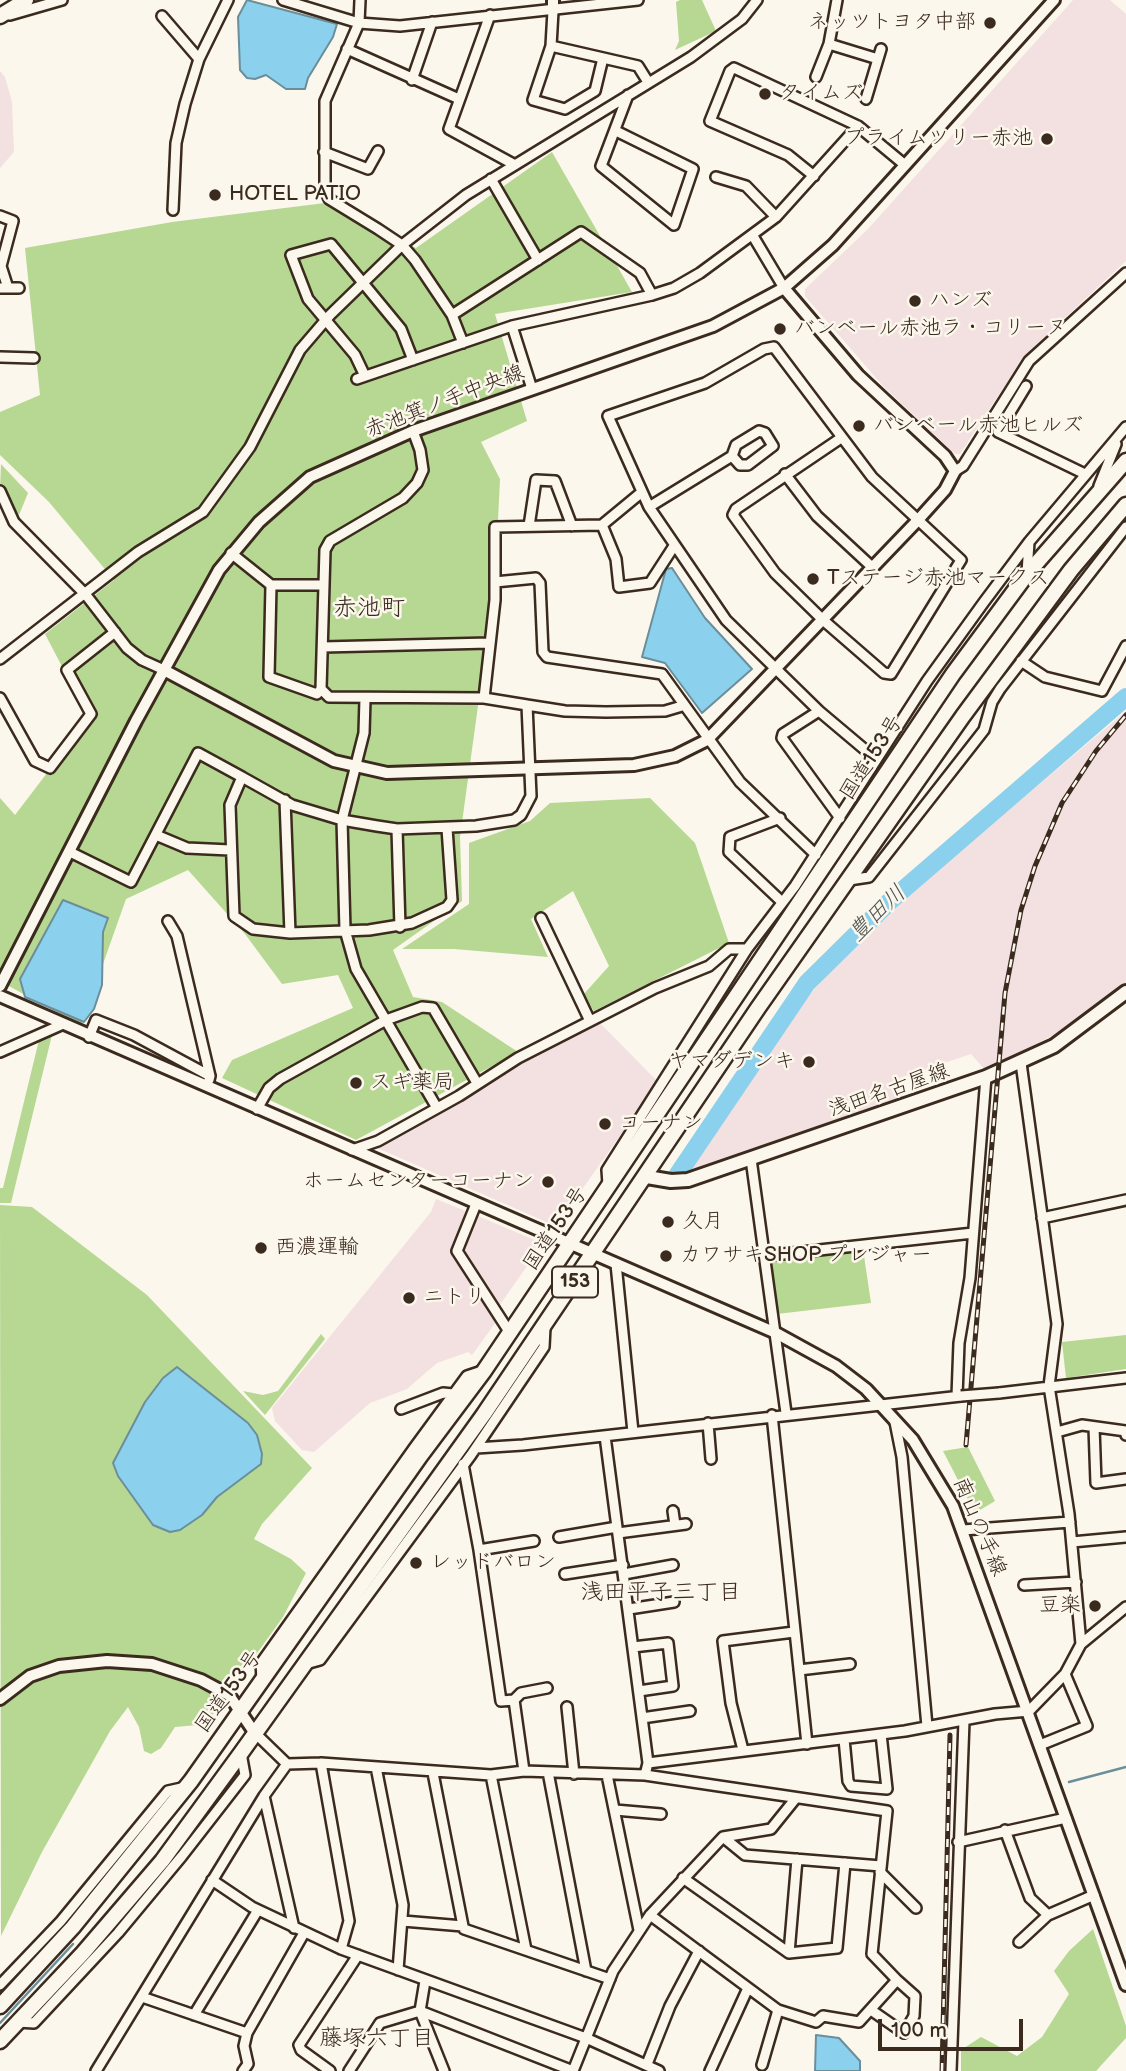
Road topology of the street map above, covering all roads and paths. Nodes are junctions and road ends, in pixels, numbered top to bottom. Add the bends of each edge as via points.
1 (26, 0) edge
2 (62, 0) edge
3 (228, 0) edge
4 (282, 0) edge
5 (360, 0) edge
6 (638, 0) edge
7 (757, 0) edge
8 (838, 0) edge
9 (1054, 0) edge
10 (610, 2) edge
11 (311, 5) edge
12 (553, 6) edge
13 (490, 15) junction
14 (162, 16) dead end
15 (0, 17) edge
16 (432, 22) junction
17 (359, 23) junction
18 (829, 44) junction
19 (551, 46) junction
20 (347, 49) junction
21 (603, 58) junction
22 (199, 59) junction
23 (816, 77) dead end
24 (412, 80) junction
25 (648, 82) junction
26 (628, 94) junction
27 (459, 99) junction
28 (866, 99) dead end
29 (858, 126) junction
30 (616, 131) junction
31 (378, 151) dead end
32 (324, 152) junction
33 (905, 164) junction
34 (516, 165) junction
35 (814, 176) junction
36 (716, 177) dead end
37 (491, 179) junction
38 (173, 210) dead end
39 (0, 216) edge
40 (776, 217) junction
41 (753, 236) junction
42 (402, 246) junction
43 (538, 260) junction
44 (1126, 273) edge
45 (363, 284) junction
46 (4, 288) edge
47 (19, 288) dead end
48 (784, 288) junction
49 (652, 295) junction
50 (452, 315) junction
51 (325, 320) junction
52 (512, 326) junction
53 (463, 343) junction
54 (0, 357) edge
55 (34, 358) dead end
56 (412, 360) junction
57 (1026, 386) dead end
58 (532, 389) junction
59 (413, 430) junction
60 (1123, 431) edge
61 (841, 438) junction
62 (732, 456) junction
63 (1126, 461) edge
64 (955, 471) junction
65 (785, 474) junction
66 (1085, 474) junction
67 (0, 491) edge
68 (1097, 491) junction
69 (642, 492) junction
70 (1126, 505) edge
71 (649, 507) junction
72 (918, 520) junction
73 (602, 525) junction
74 (529, 526) junction
75 (572, 526) junction
76 (1126, 527) edge
77 (1029, 542) junction
78 (674, 546) junction
79 (231, 553) junction
80 (872, 567) junction
81 (1071, 570) junction
82 (1027, 574) junction
83 (495, 582) junction
84 (271, 585) junction
85 (324, 585) junction
86 (1077, 587) junction
87 (86, 594) junction
88 (823, 620) junction
89 (115, 632) junction
90 (489, 643) junction
91 (1126, 646) edge
92 (323, 647) junction
93 (0, 660) edge
94 (1021, 661) junction
95 (164, 670) junction
96 (777, 671) junction
97 (994, 672) junction
98 (321, 689) junction
99 (1000, 689) junction
100 (0, 698) edge
101 (484, 698) junction
102 (365, 699) junction
103 (527, 705) junction
104 (682, 706) junction
105 (819, 711) junction
106 (707, 740) junction
107 (876, 759) junction
108 (353, 767) junction
109 (529, 768) junction
110 (926, 770) junction
111 (242, 777) junction
112 (933, 793) junction
113 (285, 800) junction
114 (858, 817) junction
115 (780, 818) junction
116 (840, 818) junction
117 (342, 820) junction
118 (447, 828) junction
119 (832, 828) junction
120 (397, 829) junction
121 (156, 835) junction
122 (230, 850) junction
123 (70, 852) junction
124 (816, 855) junction
125 (849, 880) junction
126 (795, 886) junction
127 (782, 902) junction
128 (801, 902) junction
129 (541, 918) dead end
130 (822, 919) junction
131 (168, 920) dead end
132 (400, 926) junction
133 (345, 930) junction
134 (290, 933) junction
135 (747, 949) junction
136 (0, 986) edge
137 (1126, 992) edge
138 (0, 996) edge
139 (736, 999) junction
140 (714, 1001) junction
141 (386, 1020) junction
142 (590, 1021) junction
143 (61, 1025) junction
144 (89, 1037) junction
145 (0, 1052) edge
146 (1021, 1063) junction
147 (210, 1076) junction
148 (986, 1077) junction
149 (477, 1083) junction
150 (208, 1088) junction
151 (437, 1108) junction
152 (257, 1109) junction
153 (350, 1150) junction
154 (751, 1159) junction
155 (647, 1177) junction
156 (608, 1189) junction
157 (1126, 1200) edge
158 (476, 1204) junction
159 (1042, 1218) junction
160 (974, 1233) junction
161 (570, 1245) junction
162 (595, 1253) junction
163 (765, 1256) junction
164 (616, 1264) junction
165 (545, 1326) junction
166 (510, 1333) junction
167 (776, 1333) junction
168 (484, 1371) junction
169 (1126, 1378) edge
170 (1049, 1386) junction
171 (453, 1394) junction
172 (959, 1396) junction
173 (880, 1405) junction
174 (401, 1409) dead end
175 (786, 1413) junction
176 (772, 1415) junction
177 (895, 1421) junction
178 (708, 1423) junction
179 (1094, 1427) junction
180 (1057, 1432) junction
181 (633, 1433) junction
182 (1126, 1435) edge
183 (605, 1436) junction
184 (476, 1448) junction
185 (417, 1451) junction
186 (711, 1459) dead end
187 (463, 1464) junction
188 (1126, 1479) edge
189 (415, 1511) junction
190 (673, 1511) dead end
191 (1070, 1522) junction
192 (687, 1524) dead end
193 (675, 1525) junction
194 (618, 1530) junction
195 (963, 1530) junction
196 (412, 1532) junction
197 (559, 1537) dead end
198 (1126, 1537) edge
199 (534, 1541) dead end
200 (1072, 1542) junction
201 (480, 1550) junction
202 (665, 1564) dead end
203 (624, 1570) junction
204 (565, 1574) dead end
205 (1076, 1582) junction
206 (1024, 1585) dead end
207 (674, 1602) dead end
208 (1126, 1607) edge
209 (629, 1609) junction
210 (794, 1632) junction
211 (1081, 1644) junction
212 (633, 1647) junction
213 (850, 1664) dead end
214 (302, 1665) junction
215 (799, 1670) junction
216 (1065, 1674) junction
217 (547, 1688) dead end
218 (639, 1691) junction
219 (0, 1699) edge
220 (514, 1700) junction
221 (567, 1707) dead end
222 (690, 1711) dead end
223 (1029, 1711) junction
224 (240, 1712) junction
225 (642, 1717) junction
226 (964, 1721) junction
227 (927, 1726) junction
228 (254, 1732) junction
229 (881, 1734) junction
230 (844, 1739) junction
231 (807, 1744) junction
232 (1040, 1745) junction
233 (743, 1751) junction
234 (321, 1763) junction
235 (648, 1763) junction
236 (287, 1764) junction
237 (376, 1767) junction
238 (524, 1771) junction
239 (548, 1772) junction
240 (433, 1773) junction
241 (574, 1774) junction
242 (491, 1775) junction
243 (607, 1775) junction
244 (645, 1775) junction
245 (264, 1796) junction
246 (796, 1798) junction
247 (615, 1810) junction
248 (661, 1814) dead end
249 (1066, 1818) junction
250 (1005, 1830) junction
251 (723, 1837) junction
252 (958, 1842) junction
253 (797, 1859) junction
254 (845, 1863) junction
255 (881, 1869) junction
256 (683, 1878) junction
257 (212, 1881) junction
258 (1094, 1895) junction
259 (82, 1906) junction
260 (916, 1908) dead end
261 (258, 1910) junction
262 (650, 1915) junction
263 (1048, 1915) junction
264 (403, 1921) junction
265 (464, 1926) junction
266 (294, 1927) junction
267 (639, 1930) junction
268 (304, 1933) junction
269 (1019, 1942) dead end
270 (341, 1949) junction
271 (526, 1950) junction
272 (699, 1951) junction
273 (789, 1953) junction
274 (358, 1955) junction
275 (398, 1970) junction
276 (586, 1971) junction
277 (610, 1979) junction
278 (897, 1980) junction
279 (425, 1981) junction
280 (1126, 1984) edge
281 (0, 1985) edge
282 (748, 1988) junction
283 (142, 1997) junction
284 (0, 2006) edge
285 (778, 2010) junction
286 (871, 2010) junction
287 (420, 2011) junction
288 (194, 2015) junction
289 (247, 2033) junction
290 (586, 2038) junction
291 (0, 2041) edge
292 (647, 2064) junction
293 (762, 2065) dead end
294 (96, 2071) edge
295 (243, 2071) edge
296 (330, 2071) edge
297 (349, 2071) edge
298 (444, 2071) edge
299 (659, 2071) edge
300 (710, 2071) edge
301 (951, 2071) edge

1 - 15 main road
2 - 15 street
3 - 22 street
4 - 11 street
5 - 17 street
6 - 10 street
7 - 25 street via 742,19
8 - 18 street
9 - 33 street, 赤池箕ノ手中央線
10 - 12 street
11 - 17 street
12 - 13 street
12 - 19 street
13 - 16 street
13 - 27 street
14 - 22 street
16 - 17 street via 400,26
16 - 24 street
17 - 20 street
18 - 23 street
18 - 28 street via 879,54
19 - 21 street
19 - 21 street via 533,100 565,109 595,91
20 - 24 street
20 - 32 street via 325,101
21 - 25 street via 638,66
22 - 38 street via 176,143
24 - 27 street
25 - 26 street
26 - 30 street
26 - 34 street
27 - 34 street via 449,129
29 - 33 street
29 - 35 street
29 - 35 street via 734,68 730,71 709,121 789,155
30 - 30 street via 601,166 674,225 693,169
31 - 32 street via 368,169
32 - 42 street via 329,199
33 - 48 street, 赤池箕ノ手中央線 via 833,245
34 - 37 street
35 - 40 street
36 - 40 street via 746,186
37 - 42 street
37 - 43 street
39 - 46 street via 13,221 1,266
40 - 41 street
41 - 48 street
41 - 49 street via 700,273
42 - 45 street
42 - 50 street
43 - 49 street via 584,232 640,273
43 - 50 street
44 - 64 street via 1030,361
45 - 51 street
45 - 51 street via 331,244 291,255 308,299
45 - 56 street via 401,329
46 - 47 street
48 - 58 street, 赤池箕ノ手中央線 via 713,326
48 - 64 street via 859,375
49 - 52 street
50 - 53 street
51 - 56 street via 355,355 361,377
51 - 87 street via 300,350 250,447 203,512 138,552
52 - 53 street
52 - 58 street
53 - 56 street
54 - 55 street
57 - 66 street via 998,432
58 - 59 street, 赤池箕ノ手中央線
59 - 79 street, 赤池箕ノ手中央線 via 310,477
59 - 85 street via 423,470 418,483 403,498 330,541 325,550
60 - 66 street
60 - 68 street
61 - 65 street
61 - 69 street via 793,370 770,347 705,383 608,416
61 - 72 street via 872,477
62 - 62 street via 736,445 759,431 773,446 748,465 740,465
62 - 71 street
63 - 68 main road, 国道153号 / 153
64 - 72 street
65 - 80 street via 817,516
65 - 88 street via 733,515 775,573
66 - 77 street
67 - 87 street via 14,522
68 - 82 main road, 国道153号 / 153
69 - 71 street
69 - 73 street
70 - 81 main road, 国道153号 / 153
71 - 78 street
72 - 80 street
72 - 88 street via 961,560 960,567 891,674 884,673
73 - 75 street
73 - 78 street via 616,559 619,587 650,583
74 - 75 street
74 - 75 street via 536,481 555,481
74 - 83 street via 495,527
76 - 86 street
77 - 82 street
77 - 107 street
78 - 96 street via 726,620
79 - 84 street
79 - 95 street, 赤池箕ノ手中央線
80 - 88 street
81 - 86 street
81 - 97 main road, 国道153号 / 153
82 - 114 main road, 国道153号 / 153 via 953,674
83 - 90 street
83 - 104 street via 536,578 540,583 543,655 662,674
84 - 85 street
84 - 98 street via 269,677 317,694
85 - 92 street
86 - 94 street
87 - 89 street
87 - 93 street
88 - 96 street
89 - 95 street via 142,660
89 - 100 street via 67,670 91,714 50,768 35,761
90 - 92 street
90 - 101 street
91 - 94 street via 1101,691 1045,677
92 - 98 street
94 - 99 street
95 - 108 street via 279,734
95 - 123 street, 赤池箕ノ手中央線
96 - 105 street
96 - 106 street
97 - 99 street
97 - 110 main road, 国道153号 / 153
98 - 102 street via 329,697
99 - 112 street via 984,730
101 - 102 street
101 - 103 street
102 - 108 street via 364,733
103 - 104 street via 606,712 665,712
103 - 109 street
104 - 106 street
105 - 107 street
105 - 116 street via 782,738
106 - 109 street via 645,764
106 - 115 street via 740,782
107 - 116 street
108 - 109 street via 387,773
108 - 117 street
109 - 118 street via 530,803 521,816
110 - 112 street
110 - 125 main road, 国道153号 / 153
111 - 113 street
111 - 121 street via 198,753
111 - 122 street via 230,804
112 - 125 street via 869,877
113 - 117 street
113 - 134 street
114 - 119 street
114 - 128 main road, 国道153号 / 153
115 - 124 street
115 - 127 street via 730,837 729,852
116 - 119 street
117 - 120 street
117 - 133 street
118 - 120 street
118 - 132 street via 452,900 447,907
119 - 124 street
120 - 132 street
121 - 122 street via 187,848
121 - 123 street via 131,882
122 - 134 street via 234,916 253,929
123 - 136 street, 赤池箕ノ手中央線
124 - 126 street
125 - 130 main road, 国道153号 / 153
126 - 127 street
126 - 128 street
127 - 135 street
128 - 130 main road
128 - 139 main road, 国道153号 / 153
129 - 142 street
130 - 155 main road, 国道153号 / 153
131 - 147 street via 177,936
132 - 133 street
133 - 134 street
133 - 141 street via 356,968
135 - 140 street, 153
135 - 142 street via 729,950 709,966
137 - 146 main road, 浅田名古屋線 via 1054,1046
138 - 143 street, 南山の手線
139 - 140 street
139 - 156 main road, 国道153号 / 153
140 - 156 street, 153 via 607,1170
141 - 149 street via 411,1009 433,1008
141 - 151 street
141 - 152 street via 280,1079
142 - 149 street
143 - 144 street, 南山の手線
143 - 145 street
144 - 147 street via 96,1020
144 - 150 street, 南山の手線
146 - 148 main road, 浅田名古屋線
146 - 159 street
147 - 150 street
148 - 154 main road, 浅田名古屋線
148 - 160 street
149 - 151 street
150 - 152 street, 南山の手線
151 - 153 street via 378,1141
152 - 153 street, 南山の手線
153 - 158 street, 南山の手線
154 - 155 main road, 浅田名古屋線 via 688,1180
154 - 163 street
155 - 162 main road, 国道153号 / 153
156 - 161 main road, 国道153号 / 153
157 - 159 street
158 - 161 street, 南山の手線
158 - 166 street via 457,1251
159 - 170 street via 1057,1324
160 - 163 street
160 - 172 street via 959,1343
161 - 162 street, 南山の手線
161 - 166 main road, 国道153号 / 153
162 - 164 street, 南山の手線
162 - 165 main road, 国道153号 / 153
163 - 167 street
164 - 167 street, 南山の手線
164 - 181 street
165 - 184 street via 544,1347
165 - 189 main road, 国道153号 / 153
166 - 168 main road, 国道153号 / 153
167 - 173 street, 南山の手線 via 836,1366
167 - 175 street
168 - 171 street via 467,1376
168 - 185 main road, 国道153号 / 153
169 - 170 street
170 - 172 street, bridge
170 - 180 street
171 - 174 street
171 - 185 street
172 - 173 street
173 - 175 street
173 - 177 street, 南山の手線
175 - 176 street
176 - 178 street
176 - 210 street
177 - 195 street, 南山の手線 via 935,1472
177 - 227 street
178 - 181 street
178 - 186 street
179 - 180 street via 1082,1425
179 - 182 street
179 - 188 street via 1096,1483
180 - 191 street
181 - 183 street
183 - 184 street
183 - 194 street
184 - 187 street
185 - 224 main road, 国道153号 / 153
187 - 196 street
187 - 201 street
189 - 196 street
189 - 214 main road, 国道153号 / 153
190 - 193 street
191 - 195 street
191 - 200 street
192 - 193 street
193 - 194 street
194 - 197 street
194 - 203 street
195 - 223 street, 南山の手線
196 - 214 street via 320,1660
198 - 200 street
199 - 201 street
200 - 205 street
201 - 220 street via 501,1701
202 - 203 street
203 - 204 street
203 - 209 street
205 - 206 street
205 - 211 street
207 - 209 street
208 - 211 street
209 - 212 street
210 - 215 street
210 - 233 street via 723,1641
211 - 216 street
212 - 218 street
212 - 218 street via 668,1643 673,1686
213 - 215 street
214 - 228 main road, 国道153号 / 153
215 - 231 street
216 - 223 street
216 - 232 street via 1087,1726
217 - 220 street via 521,1693
218 - 225 street
219 - 224 street via 30,1676 59,1665 131,1662 168,1667 201,1680 229,1695
220 - 238 street
221 - 241 street
222 - 225 street
223 - 226 street
223 - 232 street, 南山の手線
224 - 228 street
224 - 259 main road, 国道153号 / 153 via 186,1787
225 - 235 street
226 - 227 street
226 - 252 street
227 - 229 street
228 - 236 street
228 - 291 main road, 国道153号 / 153 via 162,1861
229 - 230 street
229 - 230 street via 887,1788 851,1786
230 - 231 street
231 - 233 street
232 - 249 street, 南山の手線
233 - 235 street
234 - 236 street
234 - 237 street
234 - 270 street via 349,1921
235 - 244 street
236 - 245 street
237 - 240 street
237 - 264 street
238 - 239 street
238 - 242 street
239 - 241 street
239 - 276 street
240 - 242 street
240 - 265 street
241 - 243 street
242 - 271 street
243 - 244 street
243 - 247 street
244 - 246 street
245 - 257 street
245 - 266 street
246 - 251 street via 771,1829
246 - 255 street via 887,1811
247 - 248 street
247 - 267 street
249 - 250 street
249 - 258 street, 南山の手線
250 - 252 street
250 - 263 street via 1030,1898
251 - 253 street via 745,1855
251 - 256 street
252 - 301 street
253 - 254 street
253 - 273 street
254 - 255 street
254 - 273 street via 838,1948
255 - 260 street
255 - 278 street via 872,1954
256 - 262 street
256 - 273 street
257 - 261 street
257 - 283 street
258 - 263 street
258 - 280 street, 南山の手線
259 - 281 street
259 - 284 main road, 国道153号 / 153
261 - 266 street
261 - 288 street
262 - 267 street
262 - 272 street
263 - 269 street
264 - 265 street
264 - 275 street
265 - 271 street
266 - 268 street
267 - 277 street
268 - 270 street
268 - 289 street
270 - 274 street
271 - 276 street
272 - 282 street
272 - 292 street
274 - 275 street
274 - 296 street via 299,2045
275 - 279 street
276 - 277 street
277 - 290 street
278 - 286 street
278 - 286 street via 915,1996 914,2016 904,2033
279 - 287 street
279 - 290 street
282 - 285 street
282 - 300 street
283 - 288 street
283 - 294 street
285 - 286 street via 816,2022 823,2016 859,2022
285 - 293 street
287 - 290 street via 573,2071
287 - 297 street via 380,2023
287 - 298 street
288 - 289 street
289 - 295 street via 248,2064
290 - 292 street
292 - 299 street

